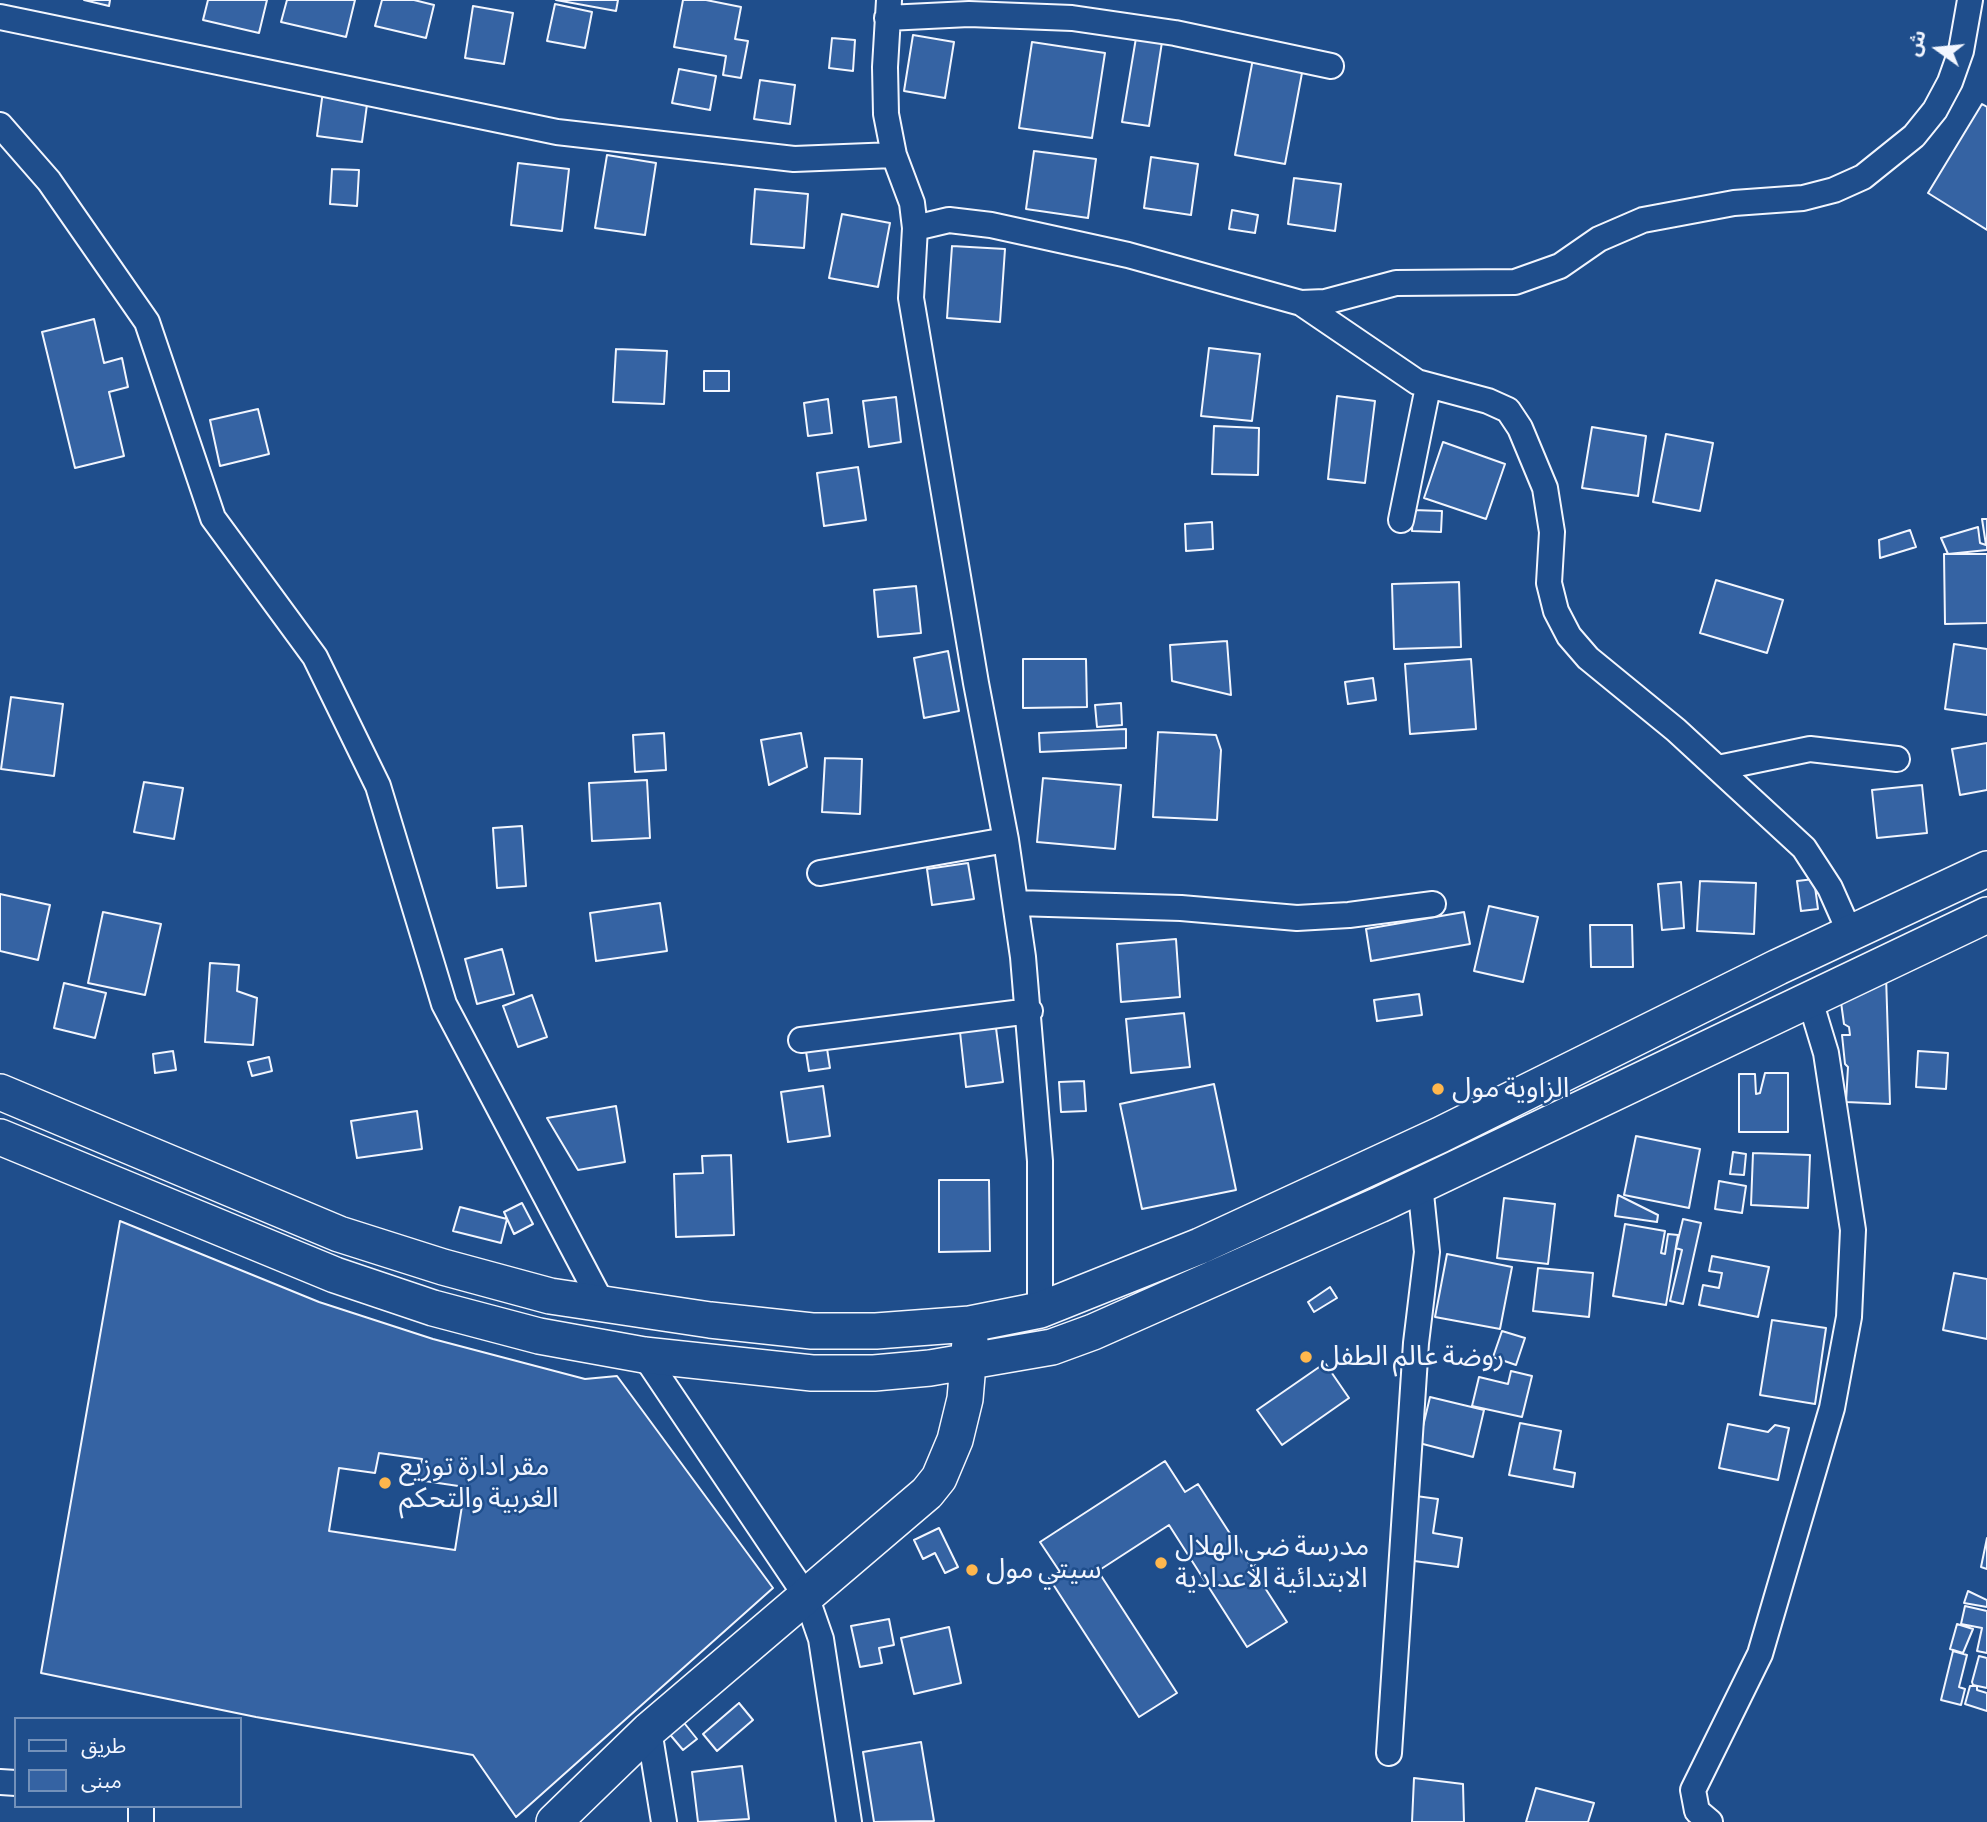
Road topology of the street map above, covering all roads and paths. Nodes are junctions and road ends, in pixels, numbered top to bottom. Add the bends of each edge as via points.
1 (1970, 0) edge
2 (888, 9) edge
3 (0, 17) edge
4 (1331, 66) dead end
5 (0, 125) edge
6 (894, 155) junction
7 (915, 228) junction
8 (1301, 303) junction
9 (1427, 387) junction
10 (1401, 520) dead end
11 (1896, 759) dead end
12 (1718, 768) junction
13 (1006, 840) junction
14 (1987, 869) edge
15 (820, 873) dead end
16 (1016, 903) junction
17 (1433, 904) dead end
18 (1987, 915) edge
19 (1850, 933) junction
20 (1809, 997) junction
21 (1030, 1011) junction
22 (801, 1041) dead end
23 (0, 1092) edge
24 (0, 1137) edge
25 (1420, 1184) junction
26 (1081, 1294) junction
27 (603, 1305) junction
28 (1040, 1310) junction
29 (970, 1324) junction
30 (1093, 1332) junction
31 (644, 1355) junction
32 (969, 1362) junction
33 (806, 1596) junction
34 (649, 1730) junction
35 (1389, 1753) dead end
36 (554, 1822) edge
37 (664, 1822) edge
38 (849, 1822) edge
39 (1710, 1822) edge

1 - 8 street via 1961,51 1935,110 1891,158 1863,177 1803,198 1734,203 1643,220 1599,239 1560,266 1515,282 1396,283 1325,302
2 - 4 street via 1072,18 1175,33
2 - 6 street via 886,114
3 - 6 street via 557,132 794,159
5 - 27 street via 49,181 147,322 213,518 316,657 378,786 444,1004
6 - 7 street via 912,203
7 - 8 street via 970,220 1128,255
7 - 13 street via 911,271 915,324
8 - 9 street
9 - 10 street
9 - 12 street via 1498,404 1515,419 1545,488 1552,532 1549,583 1569,636 1588,658
11 - 12 street via 1810,749
12 - 19 street via 1812,858
13 - 15 street
13 - 16 street
14 - 19 main road
16 - 17 street via 1181,908 1297,918
16 - 21 street
18 - 20 main road
19 - 26 main road via 1440,1135 1200,1246
20 - 25 main road
20 - 39 street via 1826,1053 1853,1230 1849,1317 1832,1408 1760,1654 1693,1790 1697,1811
21 - 22 street
21 - 28 street via 1041,1161
23 - 27 main road via 340,1234 550,1296
24 - 31 main road via 347,1279 539,1336
25 - 30 main road
25 - 35 street via 1427,1252 1415,1356
26 - 28 main road
26 - 30 main road
27 - 29 main road via 812,1331
28 - 29 main road
29 - 32 main road
30 - 32 main road via 1052,1347
31 - 32 main road via 812,1373 874,1373
31 - 33 street
32 - 33 main road via 955,1440 939,1478 915,1504
33 - 34 main road
33 - 38 street via 821,1639
34 - 36 main road
34 - 37 street

